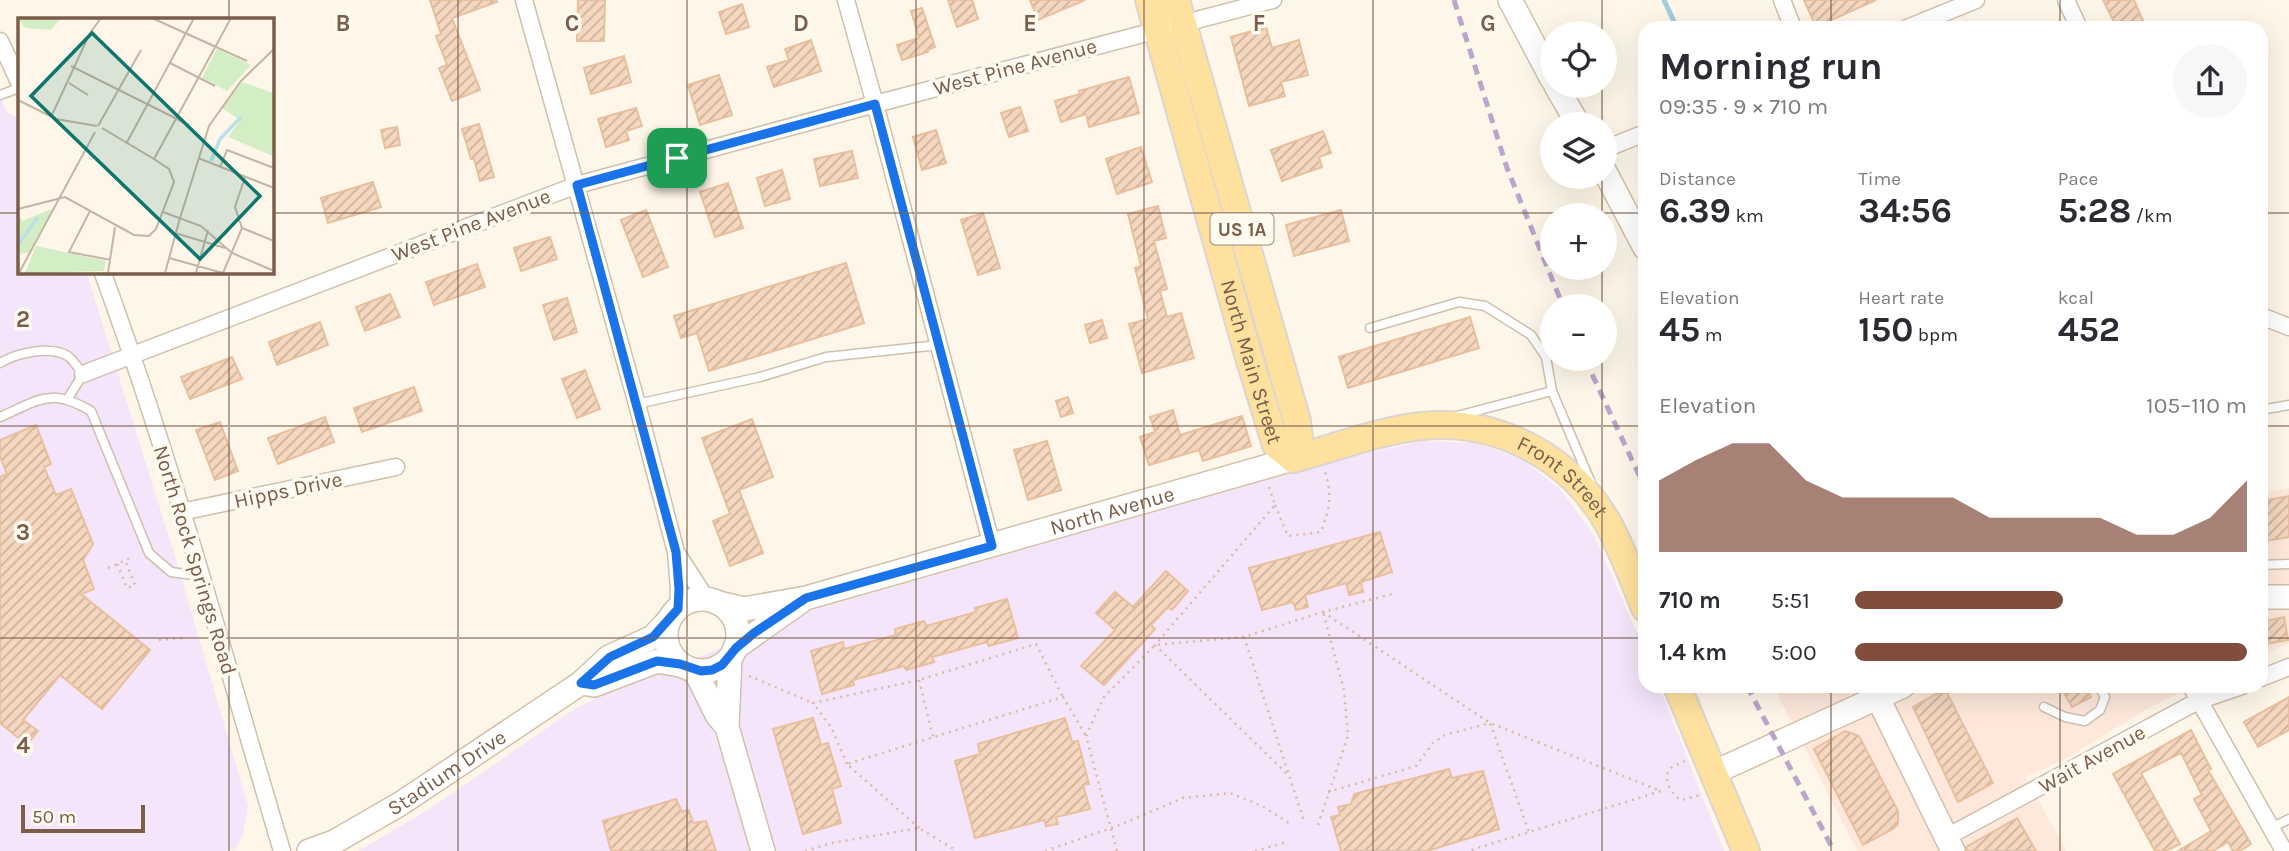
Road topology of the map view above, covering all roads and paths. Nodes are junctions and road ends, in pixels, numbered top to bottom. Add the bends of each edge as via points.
1 (524, 0) edge
2 (846, 0) edge
3 (1149, 0) edge
4 (1273, 0) edge
5 (1510, 0) edge
6 (1782, 0) edge
7 (1976, 0) edge
8 (2066, 0) edge
9 (1172, 18) edge
10 (1790, 21) edge
11 (1924, 21) edge
12 (2076, 21) edge
13 (0, 41) edge
14 (1540, 56) edge
15 (18, 80) edge
16 (18, 88) edge
17 (0, 95) edge
18 (875, 104) junction
19 (1638, 136) edge
20 (1617, 144) edge
21 (577, 185) junction
22 (1614, 189) edge
23 (1638, 235) edge
24 (103, 273) edge
25 (2268, 319) edge
26 (2289, 327) edge
27 (1370, 328) dead end
28 (939, 345) junction
29 (133, 354) junction
30 (0, 363) edge
31 (83, 374) junction
32 (1552, 391) junction
33 (67, 400) junction
34 (637, 404) junction
35 (2289, 405) edge
36 (2268, 409) edge
37 (0, 417) edge
38 (1420, 426) junction
39 (1293, 459) junction
40 (396, 467) dead end
41 (1324, 469) dead end
42 (1269, 485) dead end
43 (1275, 505) junction
44 (181, 512) junction
45 (1608, 524) junction
46 (992, 546) junction
47 (676, 552) junction
48 (131, 558) dead end
49 (125, 560) junction
50 (117, 564) junction
51 (2289, 564) edge
52 (2268, 565) edge
53 (108, 568) dead end
54 (200, 576) junction
55 (1638, 592) edge
56 (1396, 593) dead end
57 (2268, 597) edge
58 (2289, 597) edge
59 (806, 598) junction
60 (713, 601) junction
61 (1323, 612) junction
62 (674, 614) junction
63 (1244, 637) junction
64 (182, 638) dead end
65 (159, 640) dead end
66 (1155, 645) junction
67 (735, 660) junction
68 (688, 667) junction
69 (2289, 667) edge
70 (2268, 675) edge
71 (919, 680) junction
72 (581, 683) junction
73 (1679, 693) edge
74 (1873, 693) edge
75 (1875, 693) edge
76 (2103, 693) edge
77 (2195, 693) edge
78 (1063, 697) junction
79 (813, 703) junction
80 (2044, 707) dead end
81 (1490, 723) junction
82 (727, 727) junction
83 (1086, 736) junction
84 (933, 737) junction
85 (1692, 758) dead end
86 (847, 764) junction
87 (1289, 776) junction
88 (1710, 783) junction
89 (1671, 788) junction
90 (1661, 791) junction
91 (1328, 792) junction
92 (2289, 819) edge
93 (1304, 821) dead end
94 (1292, 825) dead end
95 (1318, 825) dead end
96 (919, 828) junction
97 (1111, 828) junction
98 (2271, 828) junction
99 (1529, 832) junction
100 (1284, 843) dead end
101 (1949, 845) edge
102 (817, 849) edge
103 (282, 851) edge
104 (309, 851) edge
105 (763, 851) edge
106 (805, 851) edge
107 (957, 851) edge
108 (1045, 851) edge
109 (1117, 851) edge
110 (1255, 851) edge
111 (1468, 851) edge
112 (1746, 851) edge
113 (2284, 851) edge

1 - 21 street
2 - 18 street
3 - 9 main road, North Main Street
4 - 9 street, West Pine Avenue
5 - 14 street
6 - 10 street
7 - 11 street
8 - 12 street
9 - 18 street, West Pine Avenue
9 - 39 main road, North Main Street / US 1A via 1297,421 1299,438
13 - 15 street
16 - 17 lane
18 - 21 street, West Pine Avenue
18 - 28 street
19 - 20 street
21 - 29 street, West Pine Avenue
21 - 34 street
22 - 23 street
24 - 29 street, North Rock Springs Road
25 - 26 street
27 - 32 lane via 1459,302 1485,306 1517,324 1536,342 1546,356
28 - 34 lane via 826,357
28 - 46 street
29 - 31 street, West Pine Avenue
29 - 44 street, North Rock Springs Road
30 - 31 lane via 41,350 68,356
31 - 33 lane
32 - 38 lane
32 - 45 lane
33 - 37 lane via 49,396
33 - 54 lane via 91,411 149,553 171,572
34 - 47 street
35 - 36 lane
38 - 39 main road, North Avenue
38 - 45 main road, Front Street via 1466,426 1524,444 1573,478
39 - 46 street, North Avenue
40 - 44 street, Hipps Drive
41 - 43 path via 1331,505 1321,532 1288,536
42 - 43 path
43 - 66 path
44 - 54 street, North Rock Springs Road
45 - 55 main road, Front Street
46 - 59 street, North Avenue
47 - 60 street
47 - 62 street via 679,589
48 - 49 path
49 - 50 path
49 - 50 path via 135,585 127,588
50 - 53 path
51 - 52 lane
54 - 103 street, North Rock Springs Road
56 - 61 path
57 - 58 street
59 - 60 street, North Avenue via 744,608
59 - 67 street, North Avenue
60 - 62 street via 696,600
60 - 67 street via 733,617 738,638
61 - 63 path
61 - 81 path
61 - 91 path via 1344,690 1348,736
62 - 68 street via 666,632 667,644 672,656
62 - 72 street, Stadium Drive via 653,637 610,657
63 - 66 path
63 - 87 path
64 - 65 path
66 - 83 path via 1104,697
66 - 87 path
67 - 68 street via 712,670
67 - 79 path
67 - 82 street
68 - 72 street, Stadium Drive via 657,661 594,685
68 - 82 street
69 - 70 street
71 - 78 path via 1037,644
71 - 79 path
71 - 84 path
72 - 104 street, Stadium Drive via 400,804
73 - 88 main road
74 - 88 street
75 - 101 street
76 - 80 lane via 2100,710 2085,721 2065,718
77 - 98 street
77 - 101 street, Wait Avenue
78 - 83 path
78 - 84 path
79 - 86 path via 831,727
81 - 90 path
81 - 91 path via 1446,735 1433,743 1416,766
81 - 99 path
82 - 105 street
83 - 97 path
84 - 86 path
85 - 89 path via 1670,769
86 - 96 path
87 - 93 path
88 - 89 path via 1681,800
88 - 112 main road
89 - 90 path
90 - 99 path
91 - 95 path
92 - 98 lane
94 - 97 path via 1230,793 1183,798
96 - 102 path
96 - 107 path
97 - 108 path
97 - 109 path
98 - 113 street
99 - 111 path
100 - 110 path
102 - 106 path

